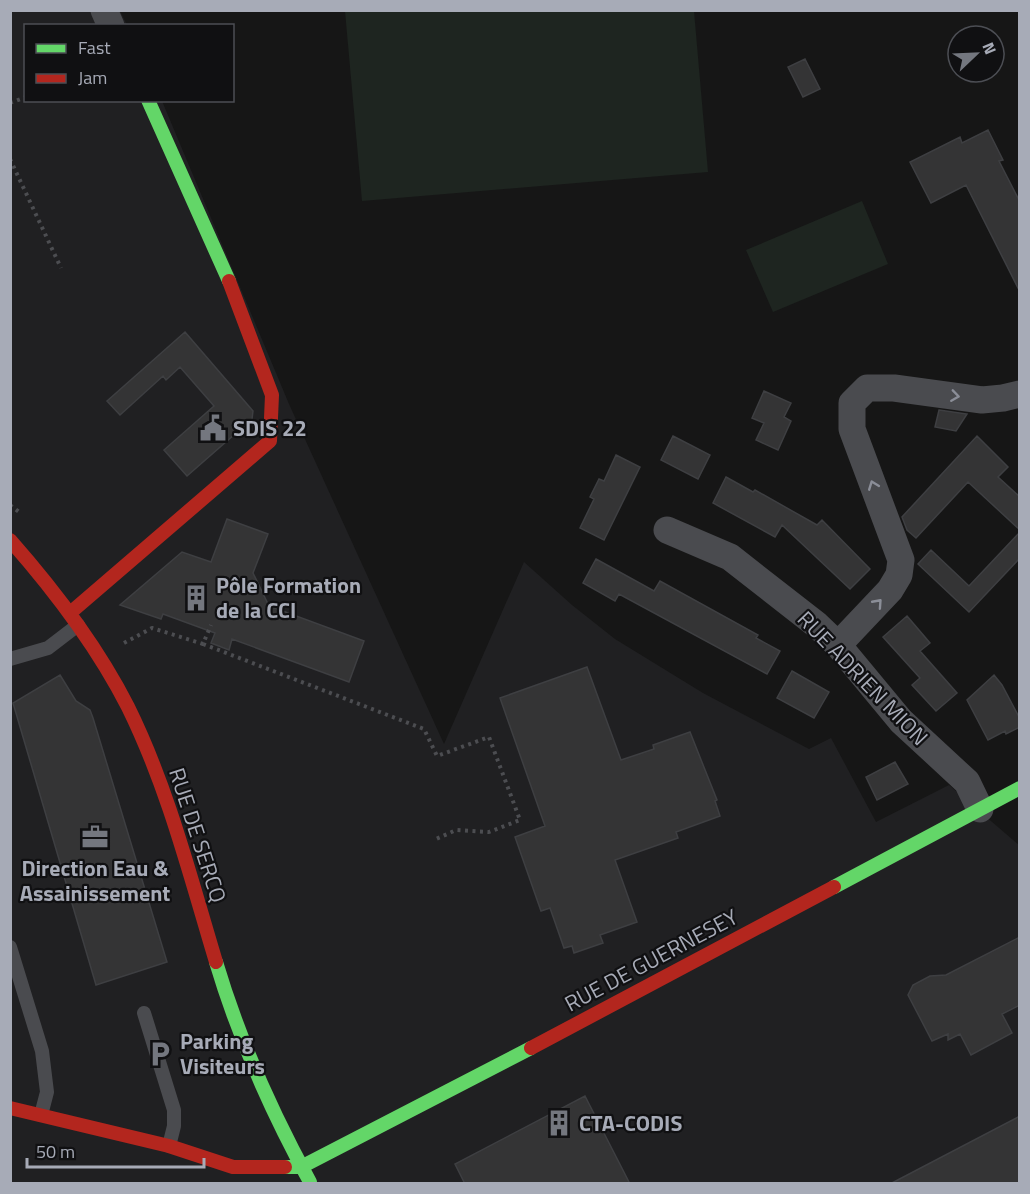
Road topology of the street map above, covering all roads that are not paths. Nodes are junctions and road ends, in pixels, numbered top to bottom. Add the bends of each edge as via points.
1 (104, 10) edge
2 (110, 24) edge
3 (149, 102) edge
4 (1020, 393) edge
5 (667, 530) dead end
6 (10, 540) edge
7 (70, 613) junction
8 (78, 625) junction
9 (838, 645) junction
10 (10, 659) edge
11 (1020, 788) edge
12 (980, 809) junction
13 (10, 947) edge
14 (144, 1013) dead end
15 (10, 1108) edge
16 (41, 1116) junction
17 (169, 1146) junction
18 (301, 1178) edge

1 - 2 street
3 - 7 street via 236,298 272,395 270,441
9 -> 4 street via 890,590 899,575 901,560 852,429 852,403 867,388 982,400
5 - 9 street, RUE ADRIEN MION via 730,557
6 - 7 street, RUE DE SERCQ
7 - 8 street, RUE DE SERCQ
8 - 10 lane via 48,648
8 - 18 street, RUE DE SERCQ via 101,657 148,752 174,820 233,1017
9 - 12 street, RUE ADRIEN MION via 901,721 967,782
11 - 12 street, RUE DE GUERNESEY
12 - 18 street, RUE DE GUERNESEY via 537,1045
13 - 16 lane via 42,1051 47,1092
14 - 17 lane via 174,1110
15 - 16 street
16 - 17 street
17 - 18 street via 232,1167

